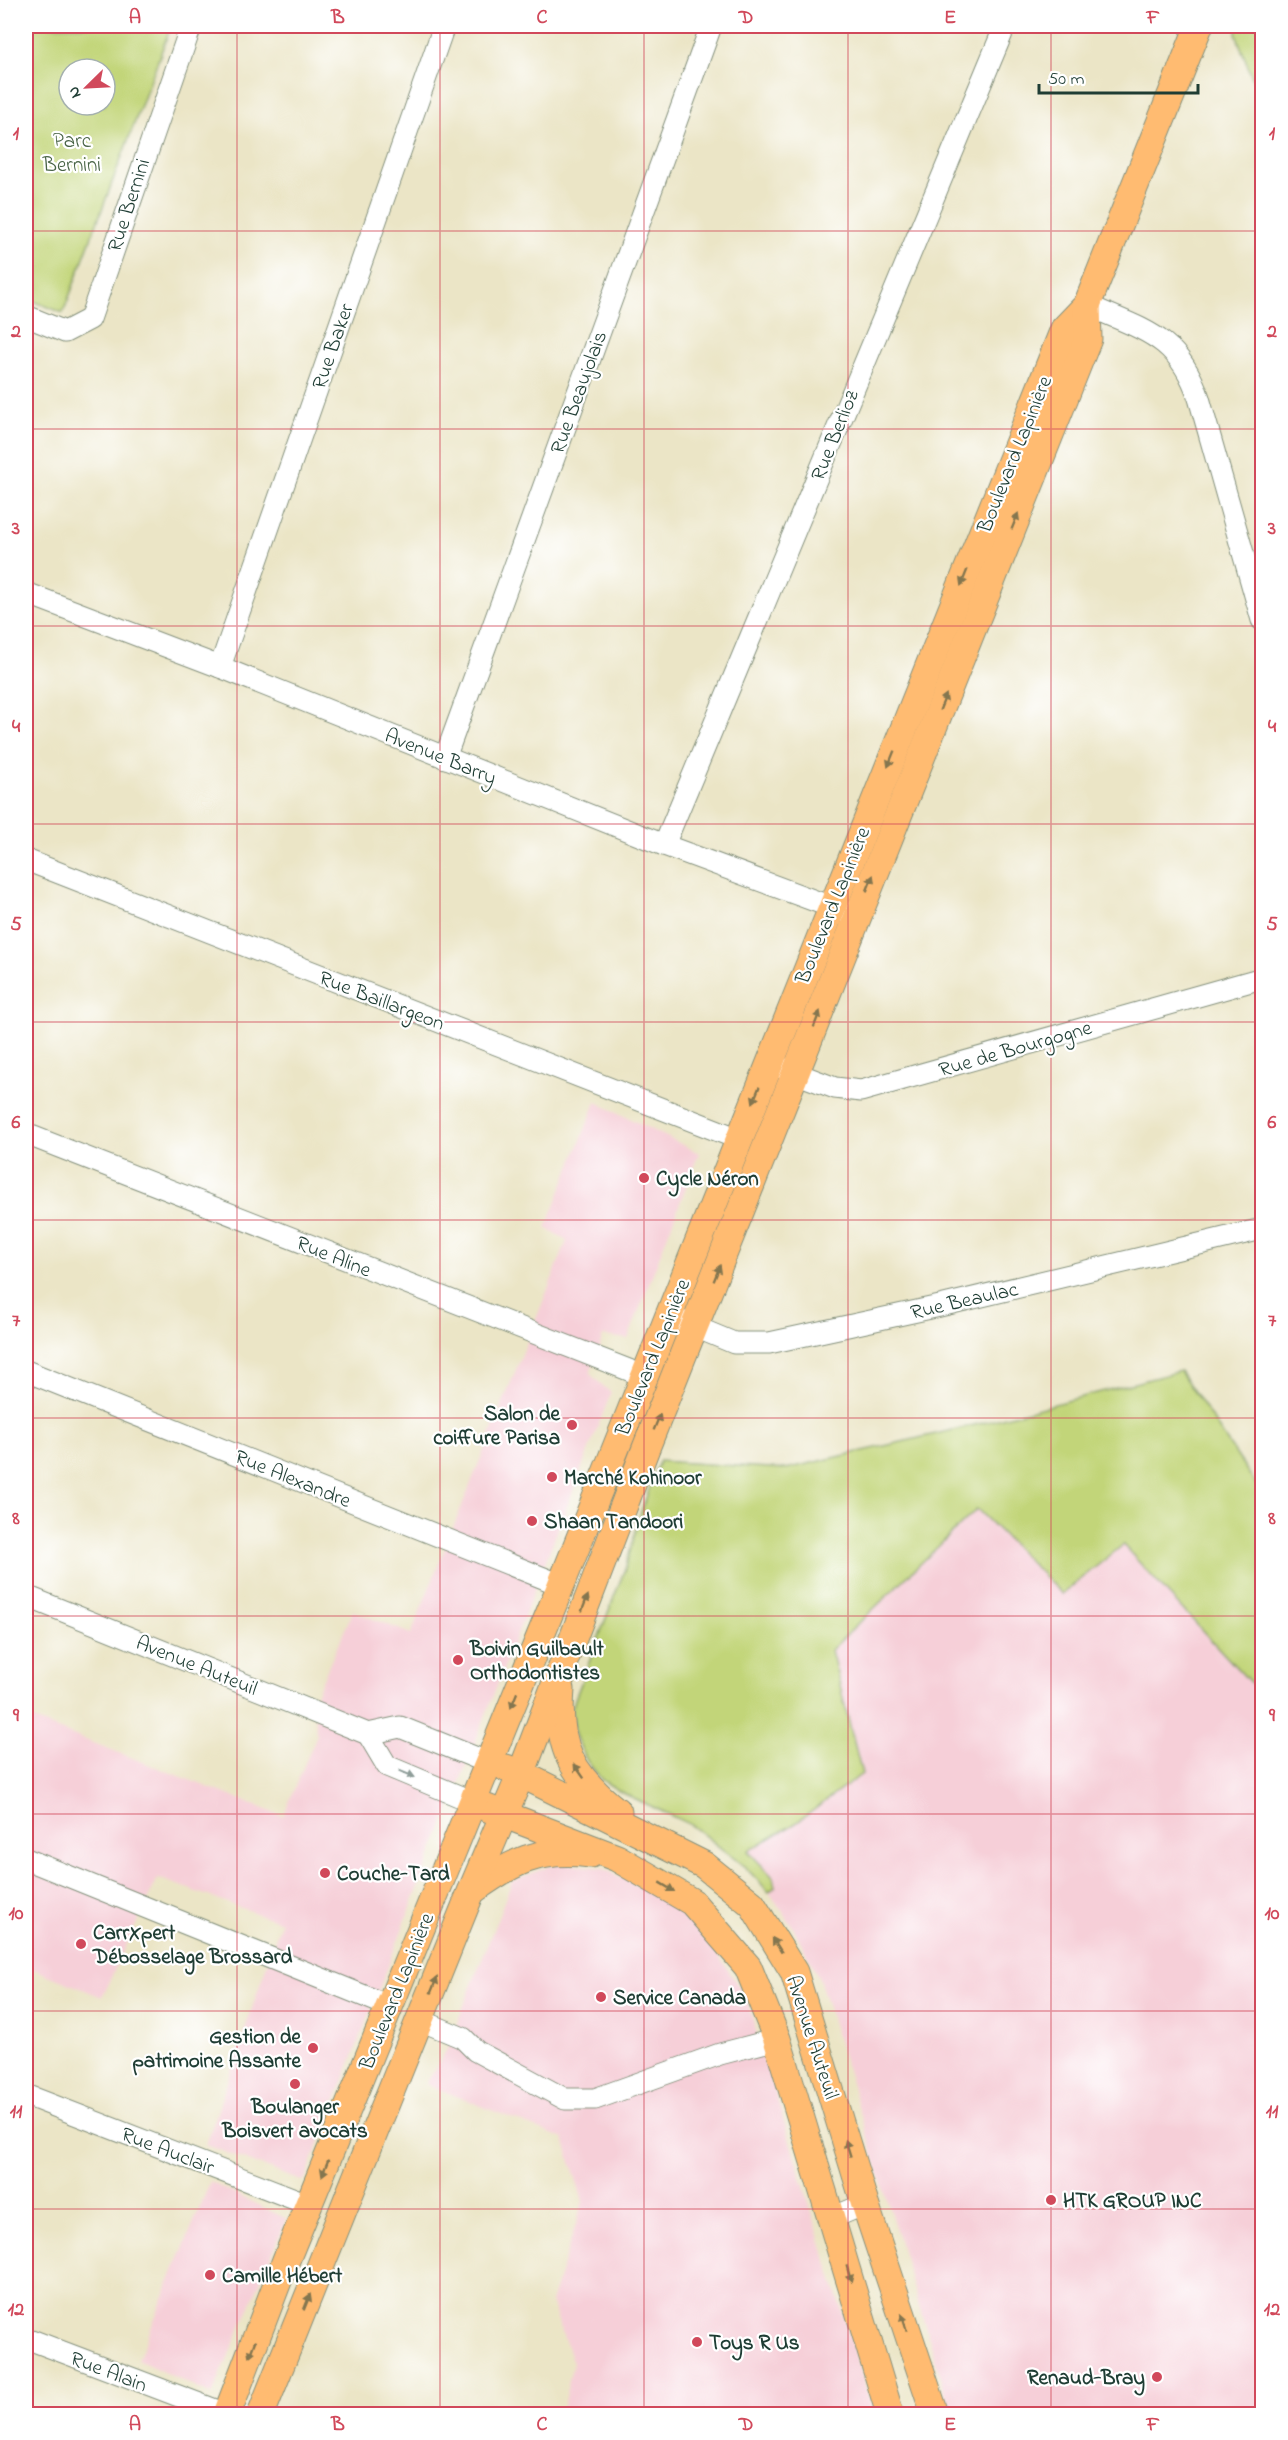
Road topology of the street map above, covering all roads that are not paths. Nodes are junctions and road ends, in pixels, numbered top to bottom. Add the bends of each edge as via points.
1 (191, 26) edge
2 (444, 26) edge
3 (711, 26) edge
4 (1005, 26) edge
5 (1199, 26) edge
6 (1087, 305) junction
7 (26, 316) edge
8 (26, 593) edge
9 (1263, 620) edge
10 (220, 667) junction
11 (445, 758) junction
12 (664, 845) junction
13 (26, 860) edge
14 (832, 907) junction
15 (857, 917) junction
16 (1263, 978) edge
17 (769, 1063) junction
18 (796, 1073) junction
19 (26, 1134) edge
20 (739, 1139) junction
21 (1263, 1229) edge
22 (668, 1316) junction
23 (696, 1328) junction
24 (26, 1371) edge
25 (644, 1376) junction
26 (561, 1585) junction
27 (26, 1596) edge
28 (564, 1657) junction
29 (369, 1734) junction
30 (489, 1763) junction
31 (521, 1774) junction
32 (473, 1802) junction
33 (503, 1815) junction
34 (652, 1839) junction
35 (617, 1858) junction
36 (26, 1859) edge
37 (471, 1892) junction
38 (389, 2006) junction
39 (420, 2020) junction
40 (777, 2039) junction
41 (26, 2096) edge
42 (865, 2204) junction
43 (310, 2205) junction
44 (832, 2218) junction
45 (26, 2338) edge
46 (227, 2415) edge
47 (261, 2415) edge
48 (890, 2415) edge
49 (935, 2415) edge

1 - 7 street, Rue Bernini via 90,319 65,332
2 - 10 street, Rue Baker
3 - 11 street, Rue Beaujolais
4 - 12 street, Rue Berlioz
5 - 6 main road, Boulevard Lapinière
6 - 9 street via 1161,340 1176,351 1190,373
6 -> 14 main road, Boulevard Lapinière via 1064,329
15 -> 6 main road, Boulevard Lapinière via 1088,339
8 - 10 street, Avenue Barry
10 - 11 street, Avenue Barry
11 - 12 street, Avenue Barry
12 - 14 street, Avenue Barry
13 - 20 street, Rue Baillargeon
14 - 15 street, Avenue Barry
14 - 17 main road, Boulevard Lapinière
18 -> 15 main road, Boulevard Lapinière
16 - 18 street, Rue de Bourgogne via 861,1091 843,1090
17 - 18 street, Rue de Bourgogne
17 -> 20 main road, Boulevard Lapinière
23 -> 18 main road, Boulevard Lapinière
19 - 25 street, Rue Aline
20 - 22 main road, Boulevard Lapinière
21 - 23 street, Rue Beaulac via 769,1343 741,1345
22 - 23 street, Rue Beaulac
22 - 25 main road, Boulevard Lapinière
28 -> 23 main road, Boulevard Lapinière
24 - 26 street, Rue Alexandre
25 - 26 main road, Boulevard Lapinière
26 -> 30 main road, Boulevard Lapinière
27 - 29 street, Avenue Auteuil
28 - 31 main road, Boulevard Lapinière
34 -> 28 main road via 600,1797 568,1755 558,1719
29 - 30 street, Avenue Auteuil via 400,1727
29 -> 32 street, Avenue Auteuil via 387,1766
30 - 31 main road, Avenue Auteuil
30 - 32 main road, Boulevard Lapinière
31 - 33 main road, Boulevard Lapinière
31 - 34 main road, Avenue Auteuil
32 - 33 main road, Avenue Auteuil
32 - 38 main road, Boulevard Lapinière
33 - 35 main road, Avenue Auteuil
33 - 37 main road, Boulevard Lapinière
42 -> 34 main road, Avenue Auteuil via 794,1972 752,1904 704,1865
35 - 37 main road via 572,1852 513,1862
35 -> 40 main road, Avenue Auteuil via 692,1902 748,1967
36 - 38 street
39 -> 37 main road, Boulevard Lapinière
38 -> 43 main road, Boulevard Lapinière
39 - 40 street via 463,2038 476,2051 565,2099 595,2099 720,2054
47 -> 39 main road, Boulevard Lapinière
40 - 44 main road, Avenue Auteuil
41 - 43 street, Rue Auclair
42 - 44 street
49 -> 42 main road, Avenue Auteuil
43 -> 46 main road, Boulevard Lapinière
44 -> 48 main road, Avenue Auteuil
45 - 46 street, Rue Alain

